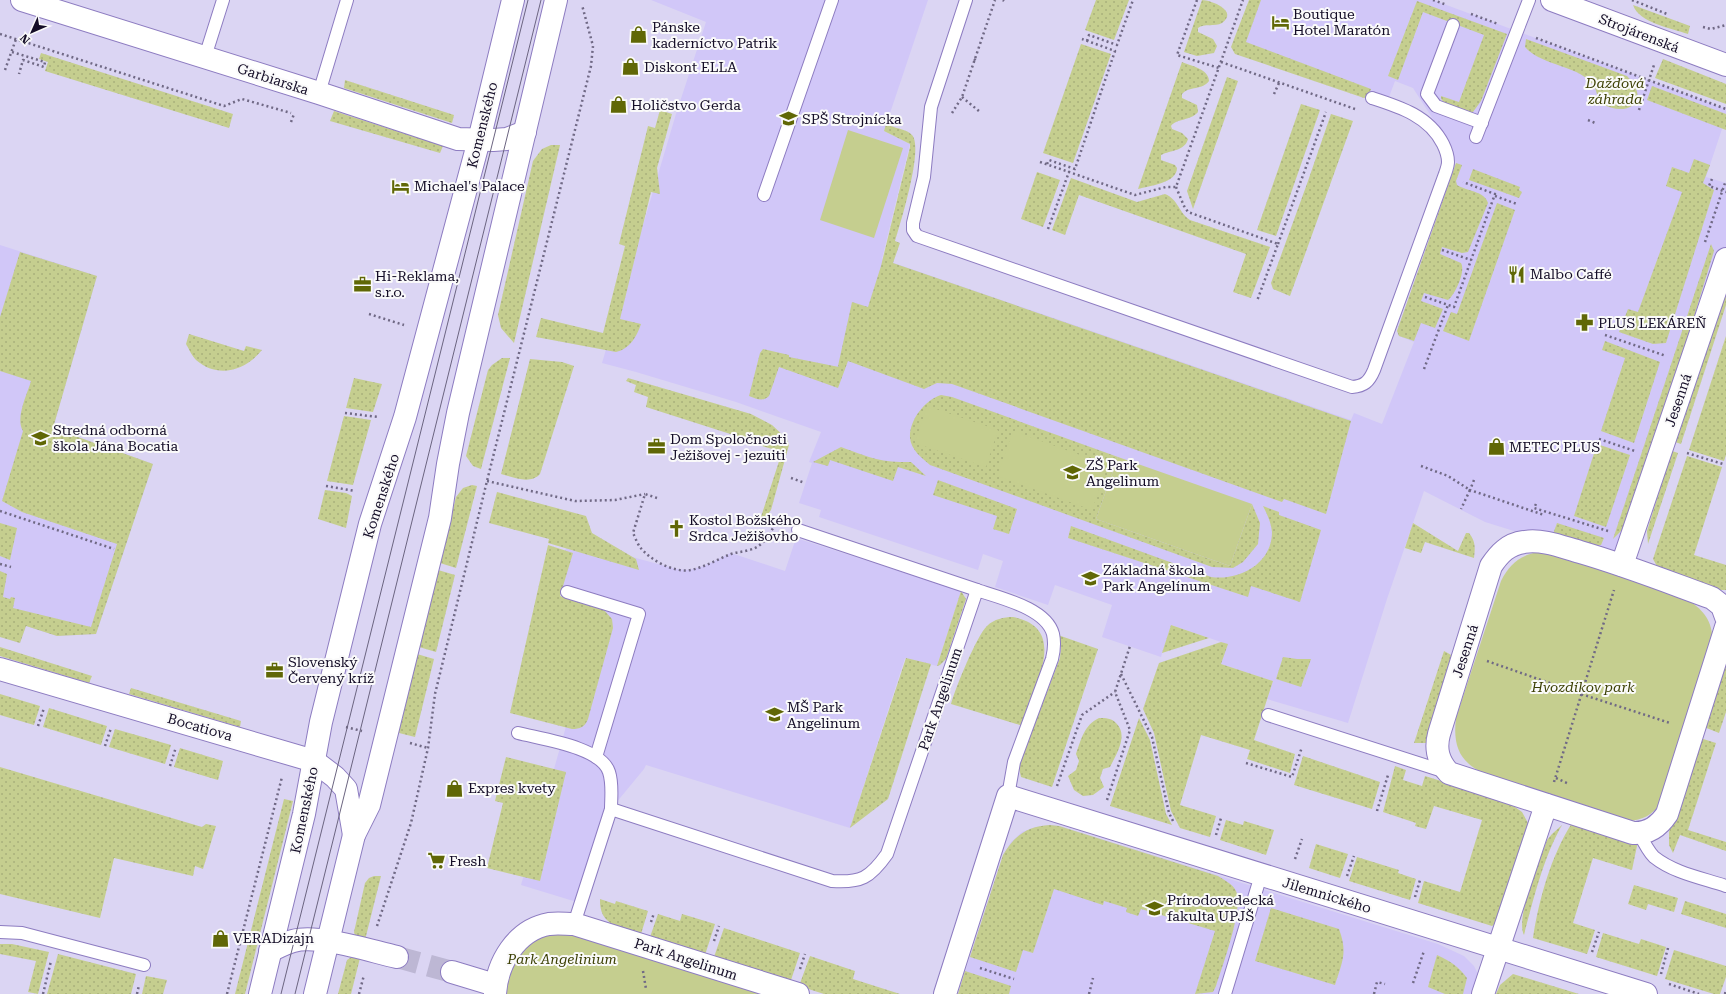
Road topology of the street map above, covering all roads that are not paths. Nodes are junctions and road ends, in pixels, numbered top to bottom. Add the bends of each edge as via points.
1 (22, 0) edge
2 (223, 0) edge
3 (347, 0) edge
4 (513, 0) edge
5 (556, 0) edge
6 (832, 0) edge
7 (966, 0) edge
8 (1529, 0) edge
9 (1552, 0) edge
10 (1453, 25) dead end
11 (205, 57) junction
12 (1726, 65) edge
13 (318, 93) junction
14 (1372, 98) dead end
15 (1482, 123) junction
16 (525, 132) junction
17 (1476, 137) dead end
18 (479, 140) junction
19 (764, 195) dead end
20 (1726, 260) edge
21 (798, 530) dead end
22 (1622, 565) junction
23 (977, 590) junction
24 (567, 592) dead end
25 (1726, 617) edge
26 (1726, 627) edge
27 (0, 669) edge
28 (1268, 714) dead end
29 (518, 733) dead end
30 (596, 757) junction
31 (314, 761) junction
32 (1449, 773) junction
33 (1008, 796) junction
34 (1546, 805) junction
35 (611, 809) junction
36 (1639, 833) junction
37 (354, 835) junction
38 (1261, 875) junction
39 (1726, 886) edge
40 (574, 924) junction
41 (0, 932) edge
42 (328, 942) junction
43 (1499, 948) junction
44 (270, 951) junction
45 (396, 958) tunnel mouth
46 (144, 965) dead end
47 (452, 972) tunnel mouth
48 (1652, 988) edge
49 (495, 989) edge
50 (260, 994) edge
51 (315, 994) edge
52 (798, 994) edge
53 (945, 994) edge
54 (1225, 994) edge
55 (1483, 994) edge

1 - 11 street, Garbiarska
2 - 11 lane
3 - 13 lane
4 - 18 street, Komenského
5 - 16 street
6 - 19 lane
7 - 14 lane via 931,107 924,177 912,222 917,236 1352,387 1361,386 1369,381 1374,370 1448,162 1442,141 1425,122 1405,109
8 - 15 lane
9 - 12 street, Strojárenská
10 - 15 lane via 1427,94 1436,106
11 - 13 street, Garbiarska
13 - 18 street, Garbiarska via 458,139
15 - 17 lane
16 - 18 street, Garbiarska via 507,139
16 - 37 street via 458,413 436,536 369,805
18 - 31 street, Komenského via 406,417 370,524 321,722
20 - 22 street, Jesenná
21 - 23 lane
22 - 25 street, Jesenná via 1712,598 1722,606
22 - 32 street, Jesenná via 1548,543 1524,542 1506,548 1497,558 1491,566 1437,739 1439,758
23 - 33 lane via 1033,611 1045,619 1053,633 1055,645 1014,762
23 - 35 lane, Park Angelinum via 887,854 865,878 849,882 832,881
24 - 30 lane via 639,614
26 - 36 street via 1667,814 1659,825
27 - 31 street, Bocatiova
28 - 32 lane
29 - 30 lane via 575,748
30 - 35 lane via 603,761 609,771 612,784
31 - 37 street, Bocatiova via 346,789
31 - 44 street, Komenského via 304,814
32 - 34 street
33 - 38 street, Jilemnického
33 - 53 street
34 - 36 street
34 - 43 street
35 - 40 lane
36 - 39 lane via 1653,856 1663,863 1676,870
37 - 42 street
38 - 43 street, Jilemnického
38 - 54 lane
40 - 49 street, Park Angelinum via 548,924 535,929 514,945 499,969
40 - 52 street, Park Angelinum
41 - 46 lane via 22,933
42 - 44 street via 294,940
42 - 45 street
42 - 51 street
43 - 48 street, Jilemnického
43 - 55 street
44 - 50 street, Komenského
47 - 49 street, Park Angelinum

